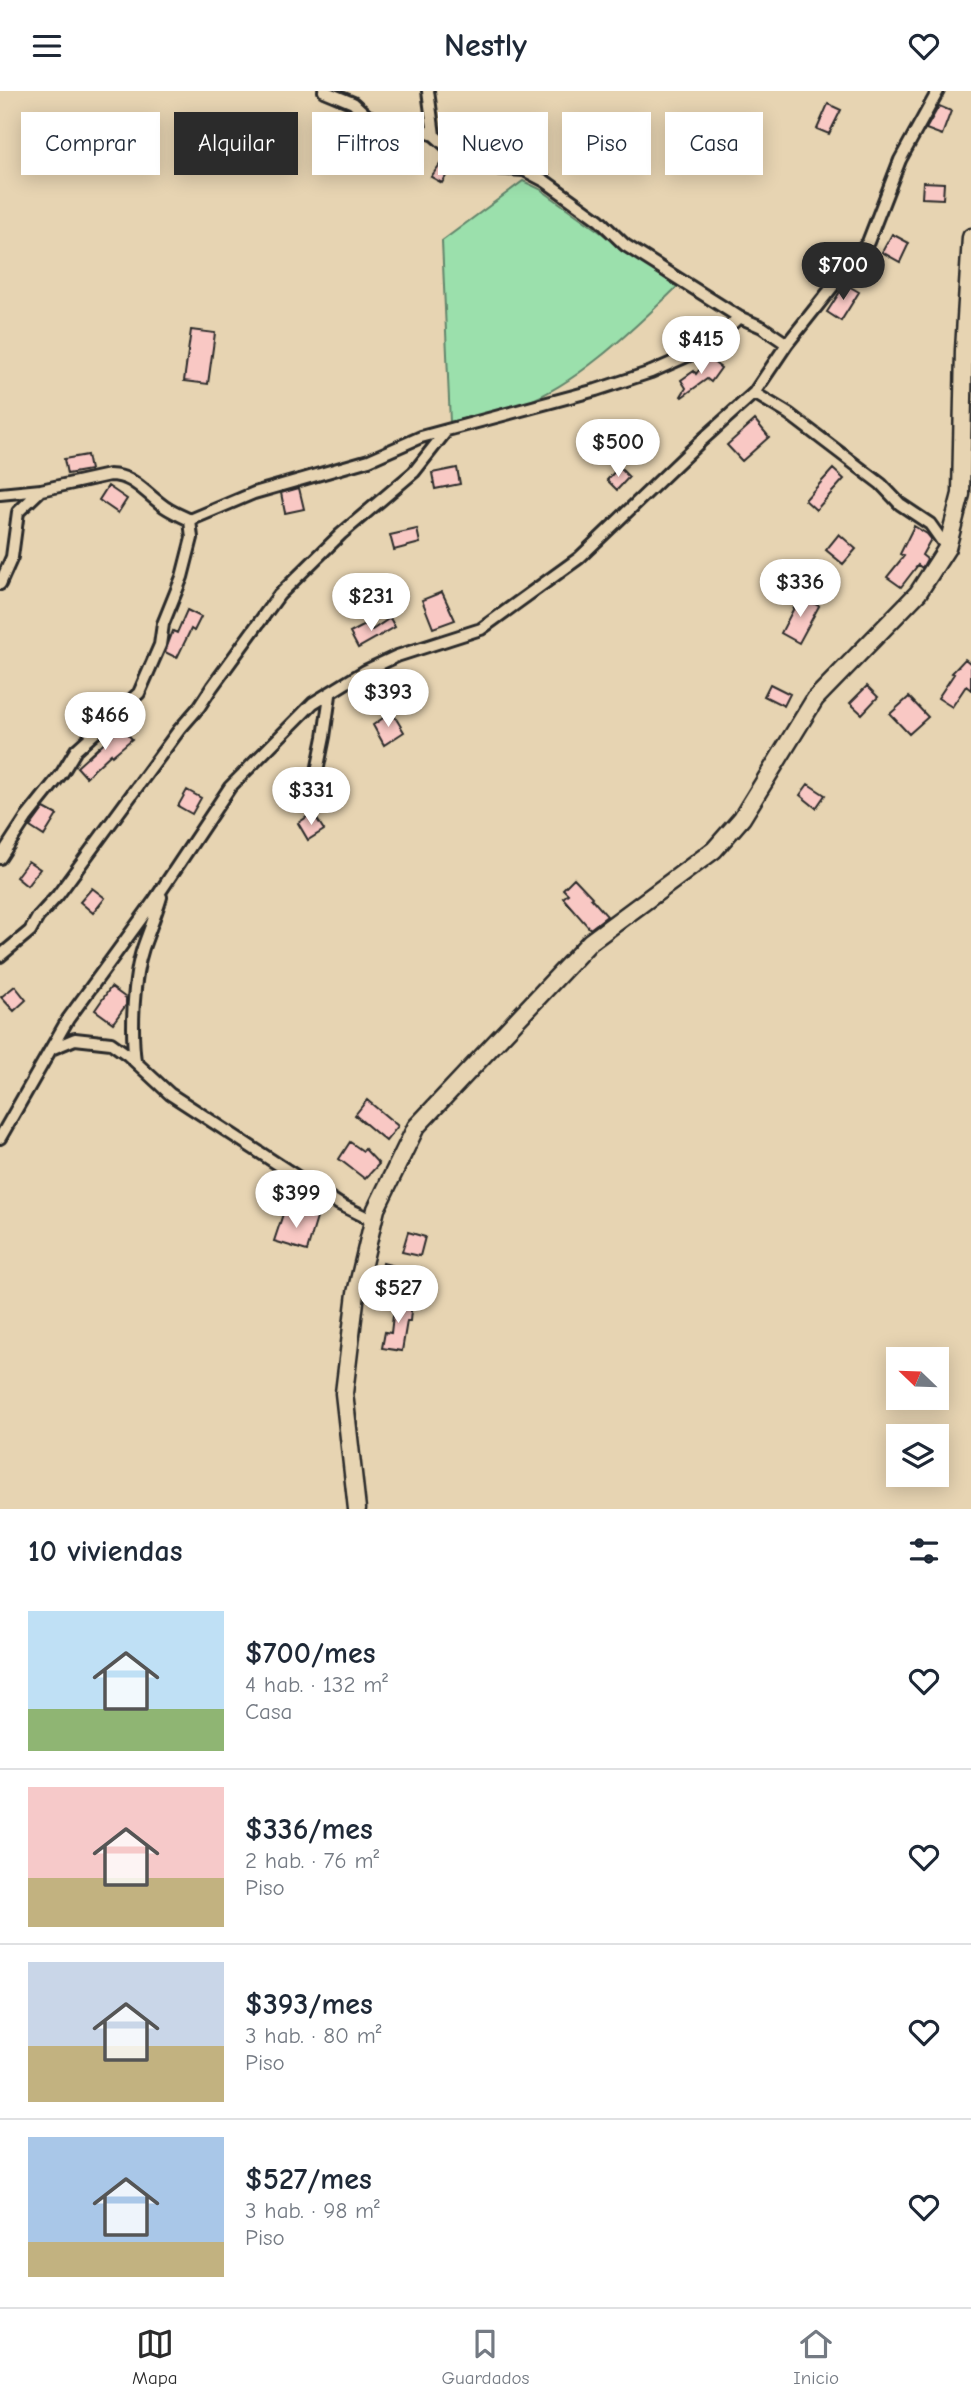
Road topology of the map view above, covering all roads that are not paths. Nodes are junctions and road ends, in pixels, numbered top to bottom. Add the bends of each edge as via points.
1 (324, 91) edge
2 (428, 91) edge
3 (938, 91) edge
4 (434, 135) junction
5 (971, 237) edge
6 (739, 317) junction
7 (787, 344) junction
8 (754, 393) junction
9 (447, 430) junction
10 (41, 490) junction
11 (0, 494) edge
12 (190, 520) junction
13 (947, 548) junction
14 (0, 584) edge
15 (330, 695) junction
16 (312, 796) dead end
17 (0, 858) edge
18 (165, 884) junction
19 (0, 956) edge
20 (51, 1049) junction
21 (135, 1061) junction
22 (0, 1138) edge
23 (374, 1221) junction
24 (357, 1509) edge

1 - 4 street via 379,121 405,124
2 - 4 street
3 - 7 street via 900,160 868,242
4 - 6 street via 477,167 524,170 545,181 625,244
5 - 13 street via 961,494
6 - 7 street
6 - 9 street via 694,353 651,372
7 - 8 street
8 - 13 street via 881,484 930,524
8 - 15 street via 579,558 481,629 397,656
9 - 12 street via 369,460 254,493
9 - 19 street via 414,472 279,595 58,895 30,931
10 - 11 street
10 - 12 street via 120,475
10 - 14 street via 18,512 12,557
12 - 17 street via 192,538 185,566 139,693 76,750
13 - 23 street via 918,593 815,699 742,818 714,850 590,942 416,1127
15 - 16 street
15 - 18 street via 313,703 230,787
18 - 20 street
18 - 21 street via 141,959 132,1025
20 - 21 street via 75,1039 111,1044
20 - 22 street
21 - 23 street via 170,1094 339,1204
23 - 24 street via 356,1293 344,1393

